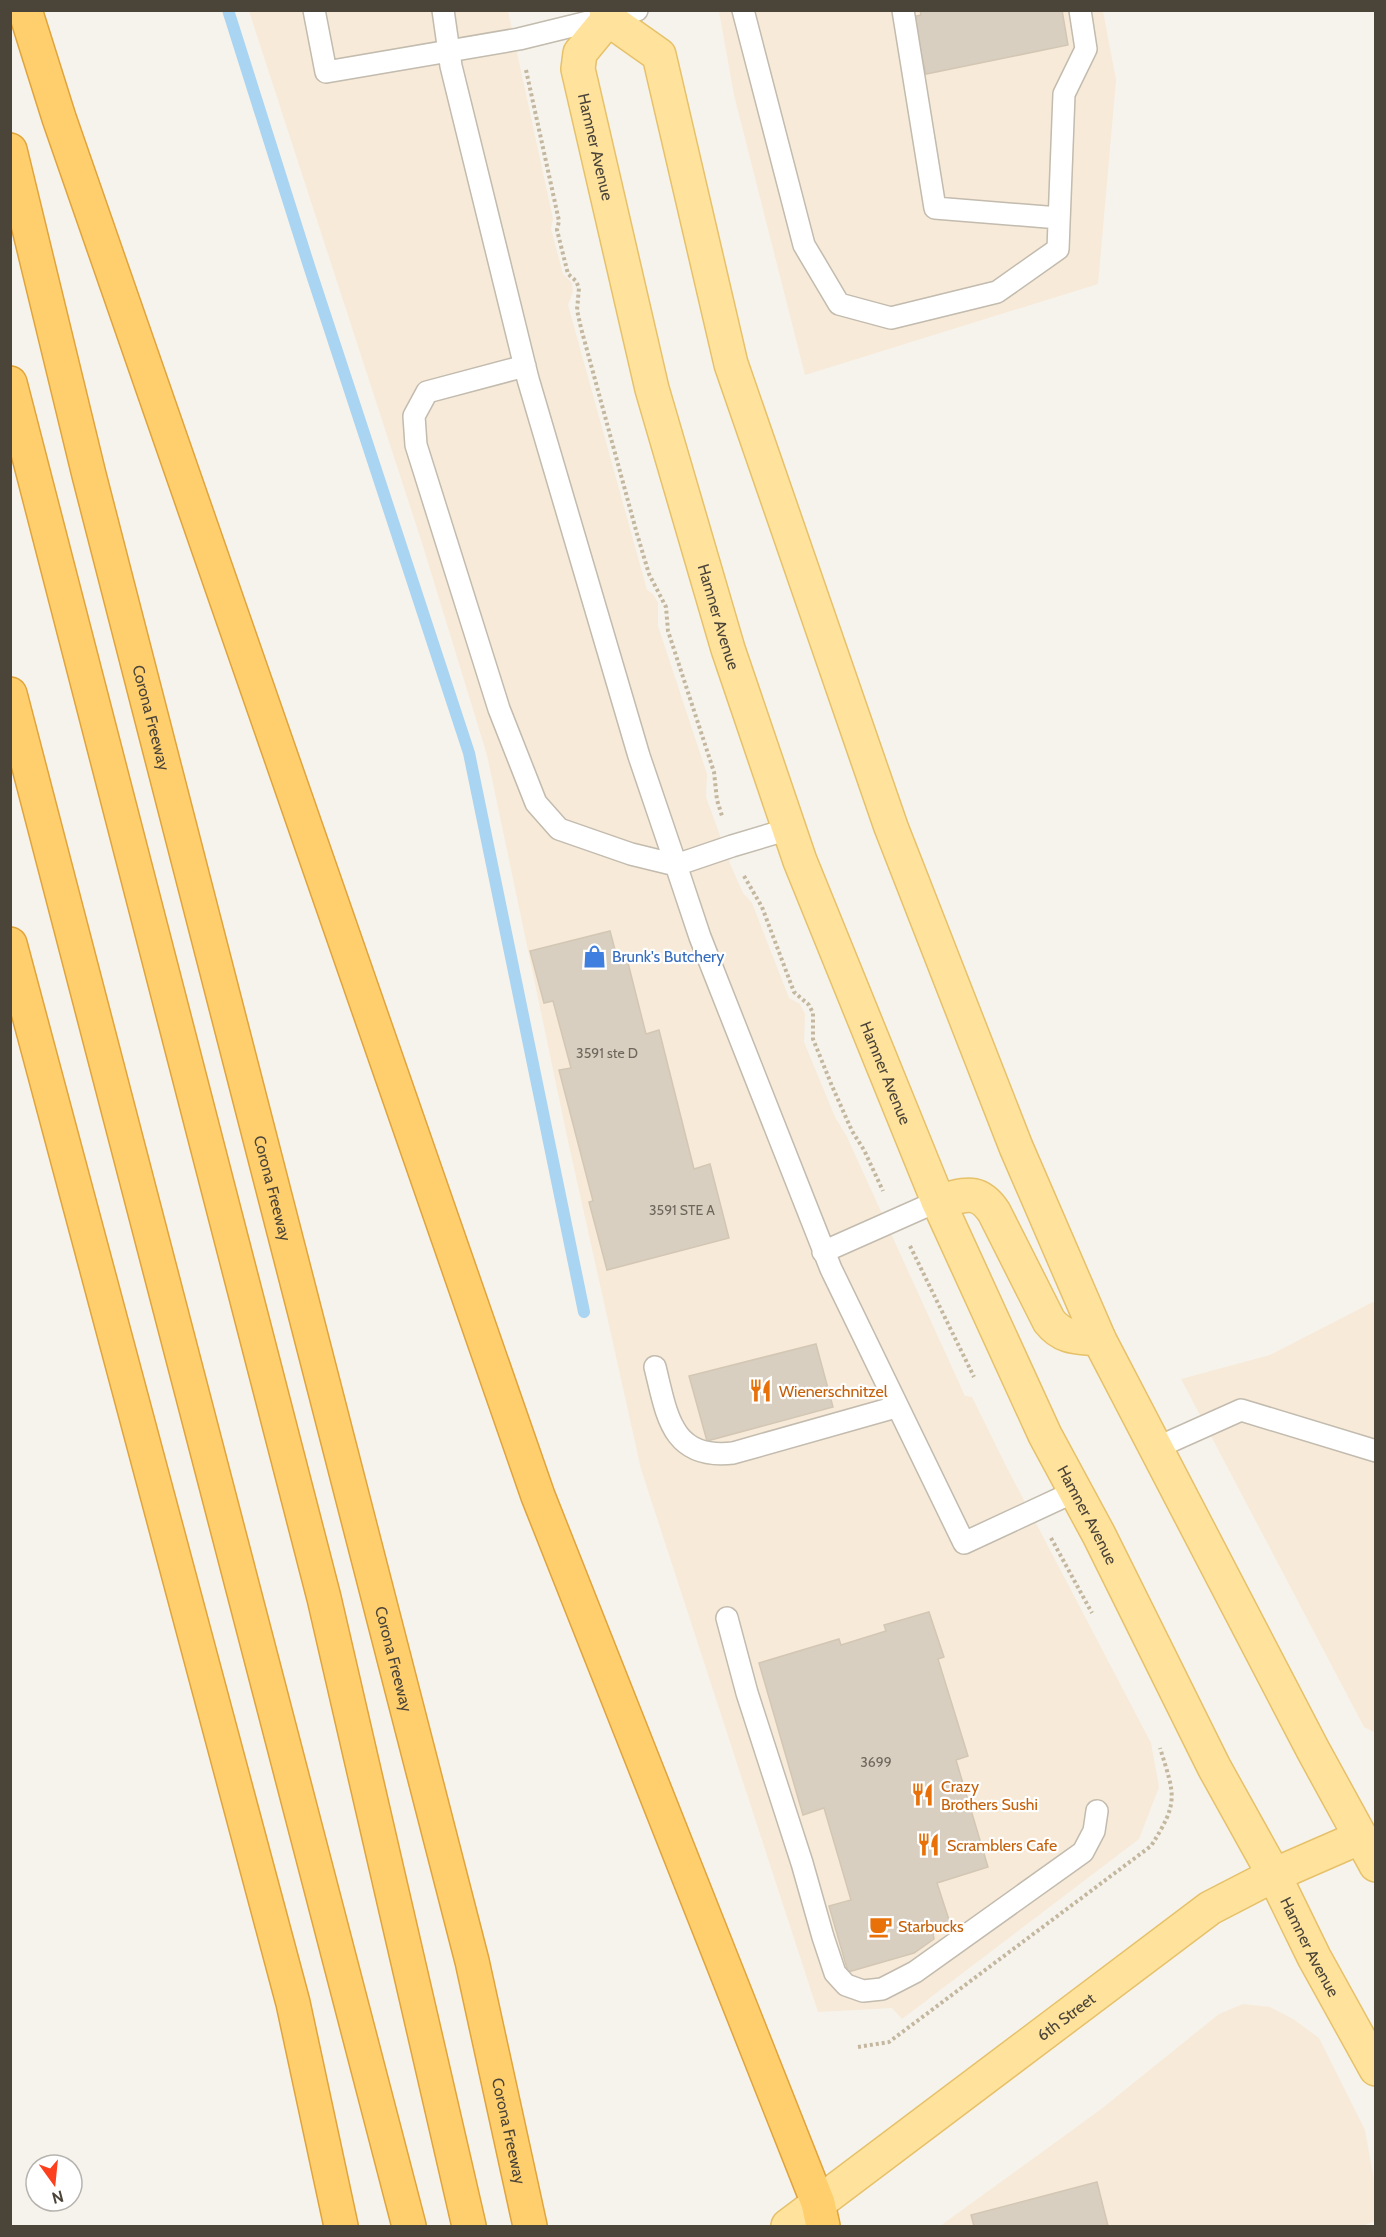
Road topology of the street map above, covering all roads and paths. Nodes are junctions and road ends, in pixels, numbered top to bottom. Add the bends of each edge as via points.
1 (25, 10) edge
2 (314, 10) edge
3 (443, 10) edge
4 (743, 10) edge
5 (903, 10) edge
6 (1080, 10) edge
7 (617, 13) edge
8 (519, 39) junction
9 (449, 50) junction
10 (10, 150) edge
11 (1059, 218) junction
12 (525, 366) junction
13 (10, 384) edge
14 (10, 694) edge
15 (789, 829) junction
16 (732, 846) junction
17 (676, 865) junction
18 (10, 944) edge
19 (938, 1201) junction
20 (897, 1220) junction
21 (824, 1252) junction
22 (1099, 1339) junction
23 (655, 1367) dead end
24 (978, 1386) dead end
25 (897, 1407) junction
26 (1156, 1448) junction
27 (1376, 1451) edge
28 (1076, 1491) junction
29 (1036, 1508) junction
30 (727, 1618) dead end
31 (1095, 1618) dead end
32 (1159, 1747) dead end
33 (1096, 1811) dead end
34 (1368, 1851) edge
35 (1274, 1875) junction
36 (858, 2047) dead end
37 (1376, 2069) edge
38 (820, 2215) edge
39 (341, 2226) edge
40 (409, 2226) edge
41 (469, 2226) edge
42 (530, 2226) edge
43 (788, 2226) edge

1 - 38 highway via 58,118 538,1496
2 - 9 lane via 326,72
3 - 9 lane
4 - 11 lane via 804,246 839,304 891,318 997,292 1058,249
5 - 11 lane via 935,208
6 - 11 lane via 1086,49 1064,94
7 - 8 lane
7 - 15 main road, Hamner Avenue via 580,53 580,81 652,389 728,649
7 - 22 main road via 659,55 731,364 891,827 1016,1147
8 - 9 lane
8 - 16 path via 557,210 557,230 568,274 579,288 577,310 581,328 637,534 666,607 668,632 714,772 717,801
9 - 12 lane
10 - 42 highway, Corona Freeway via 89,475 469,1949
12 - 17 lane via 639,756
12 - 17 lane via 427,392 414,416 416,445 499,709 536,803 559,829
13 - 41 highway via 324,1598
14 - 40 highway
15 - 16 lane
15 - 19 main road, Hamner Avenue
16 - 17 lane
16 - 20 path via 744,878 762,907 794,992 813,1013 813,1039 832,1086
17 - 21 lane via 700,937
18 - 39 highway via 293,2003
19 - 20 lane
19 - 22 main road via 979,1195 994,1212 1058,1332
19 - 28 main road, Hamner Avenue via 1045,1435
20 - 21 lane
20 - 24 path
21 - 25 lane
22 - 26 main road
23 - 25 lane via 667,1413 682,1441 714,1455
25 - 29 lane via 963,1543
26 - 27 lane via 1241,1410
26 - 34 main road
28 - 29 lane
28 - 35 main road, Hamner Avenue via 1214,1767
29 - 31 path
30 - 33 lane via 823,1937 835,1973 846,1985 863,1991 882,1989 915,1972 1083,1852 1094,1831
32 - 36 path via 1173,1800 1167,1821 1151,1846 889,2042
34 - 35 main road, 6th Street
35 - 37 main road, Hamner Avenue
35 - 38 main road, 6th Street via 1210,1908
38 - 43 main road, 6th Street

